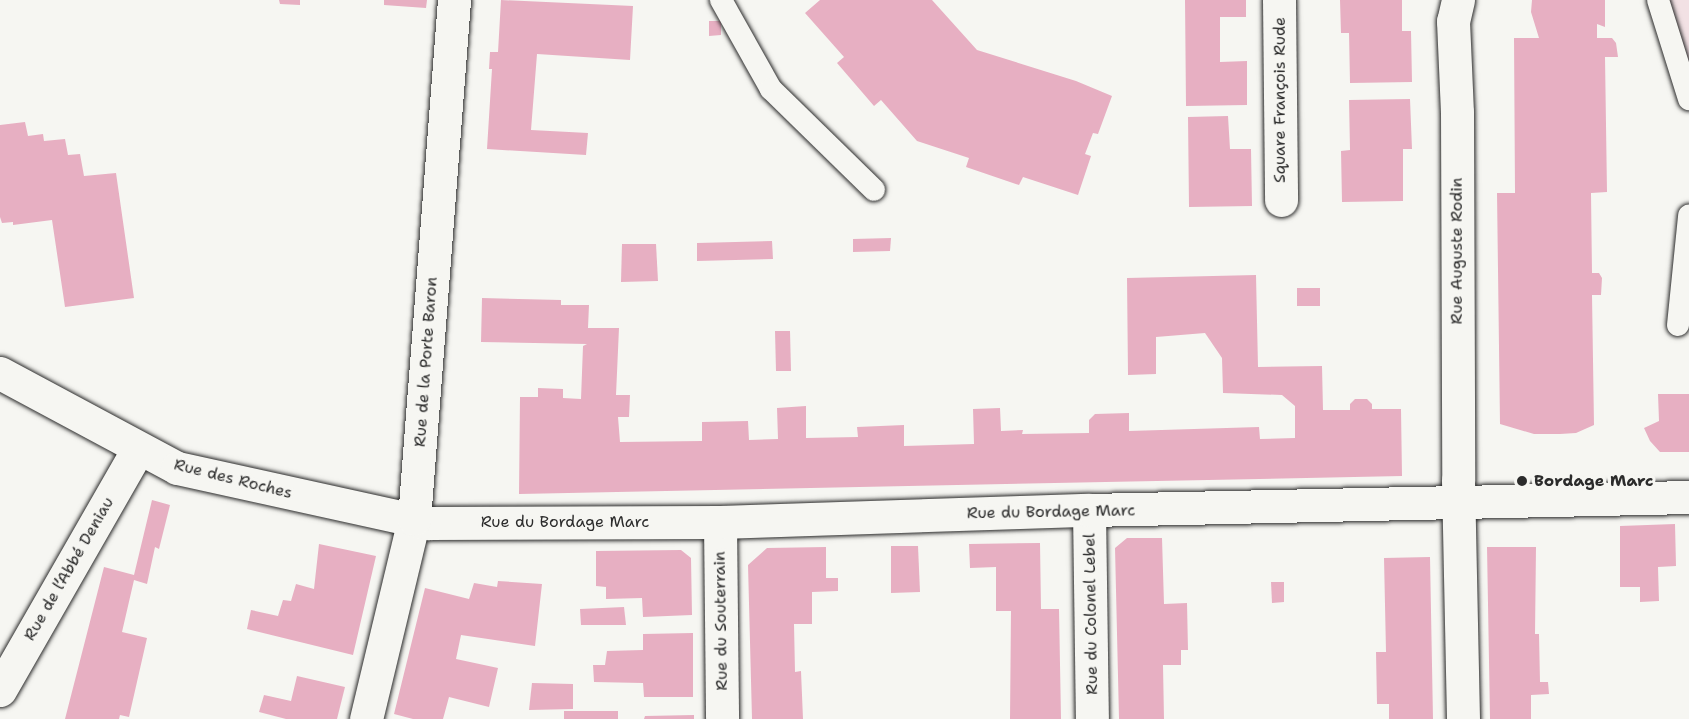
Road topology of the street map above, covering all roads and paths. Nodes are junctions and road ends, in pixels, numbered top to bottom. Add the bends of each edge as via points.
1 (454, 0) edge
2 (721, 0) edge
3 (1279, 0) edge
4 (1458, 0) edge
5 (1658, 0) edge
6 (1689, 99) edge
7 (874, 189) dead end
8 (1281, 200) dead end
9 (1689, 216) edge
10 (1678, 326) dead end
11 (0, 373) edge
12 (138, 449) junction
13 (1689, 496) edge
14 (1459, 502) junction
15 (1089, 510) junction
16 (414, 519) junction
17 (720, 522) junction
18 (0, 690) edge
19 (366, 719) edge
20 (722, 719) edge
21 (1092, 719) edge
22 (1462, 719) edge

1 - 16 street, Rue de la Porte Baron
2 - 7 lane via 771,88
3 - 8 street, Square François Rude
4 - 14 street, Rue Auguste Rodin via 1453,21
5 - 6 lane
9 - 10 lane
11 - 12 street, Rue des Roches
12 - 16 street, Rue des Roches via 177,468
12 - 18 street, Rue de l’Abbé Deniau
13 - 14 street, Rue du Bordage Marc
14 - 15 street, Rue du Bordage Marc
14 - 22 street, Rue Auguste Rodin
15 - 17 street, Rue du Bordage Marc
15 - 21 street, Rue du Colonel Lebel
16 - 17 street, Rue du Bordage Marc via 428,523
16 - 19 street, Rue de la Porte Baron
17 - 20 street, Rue du Souterrain

